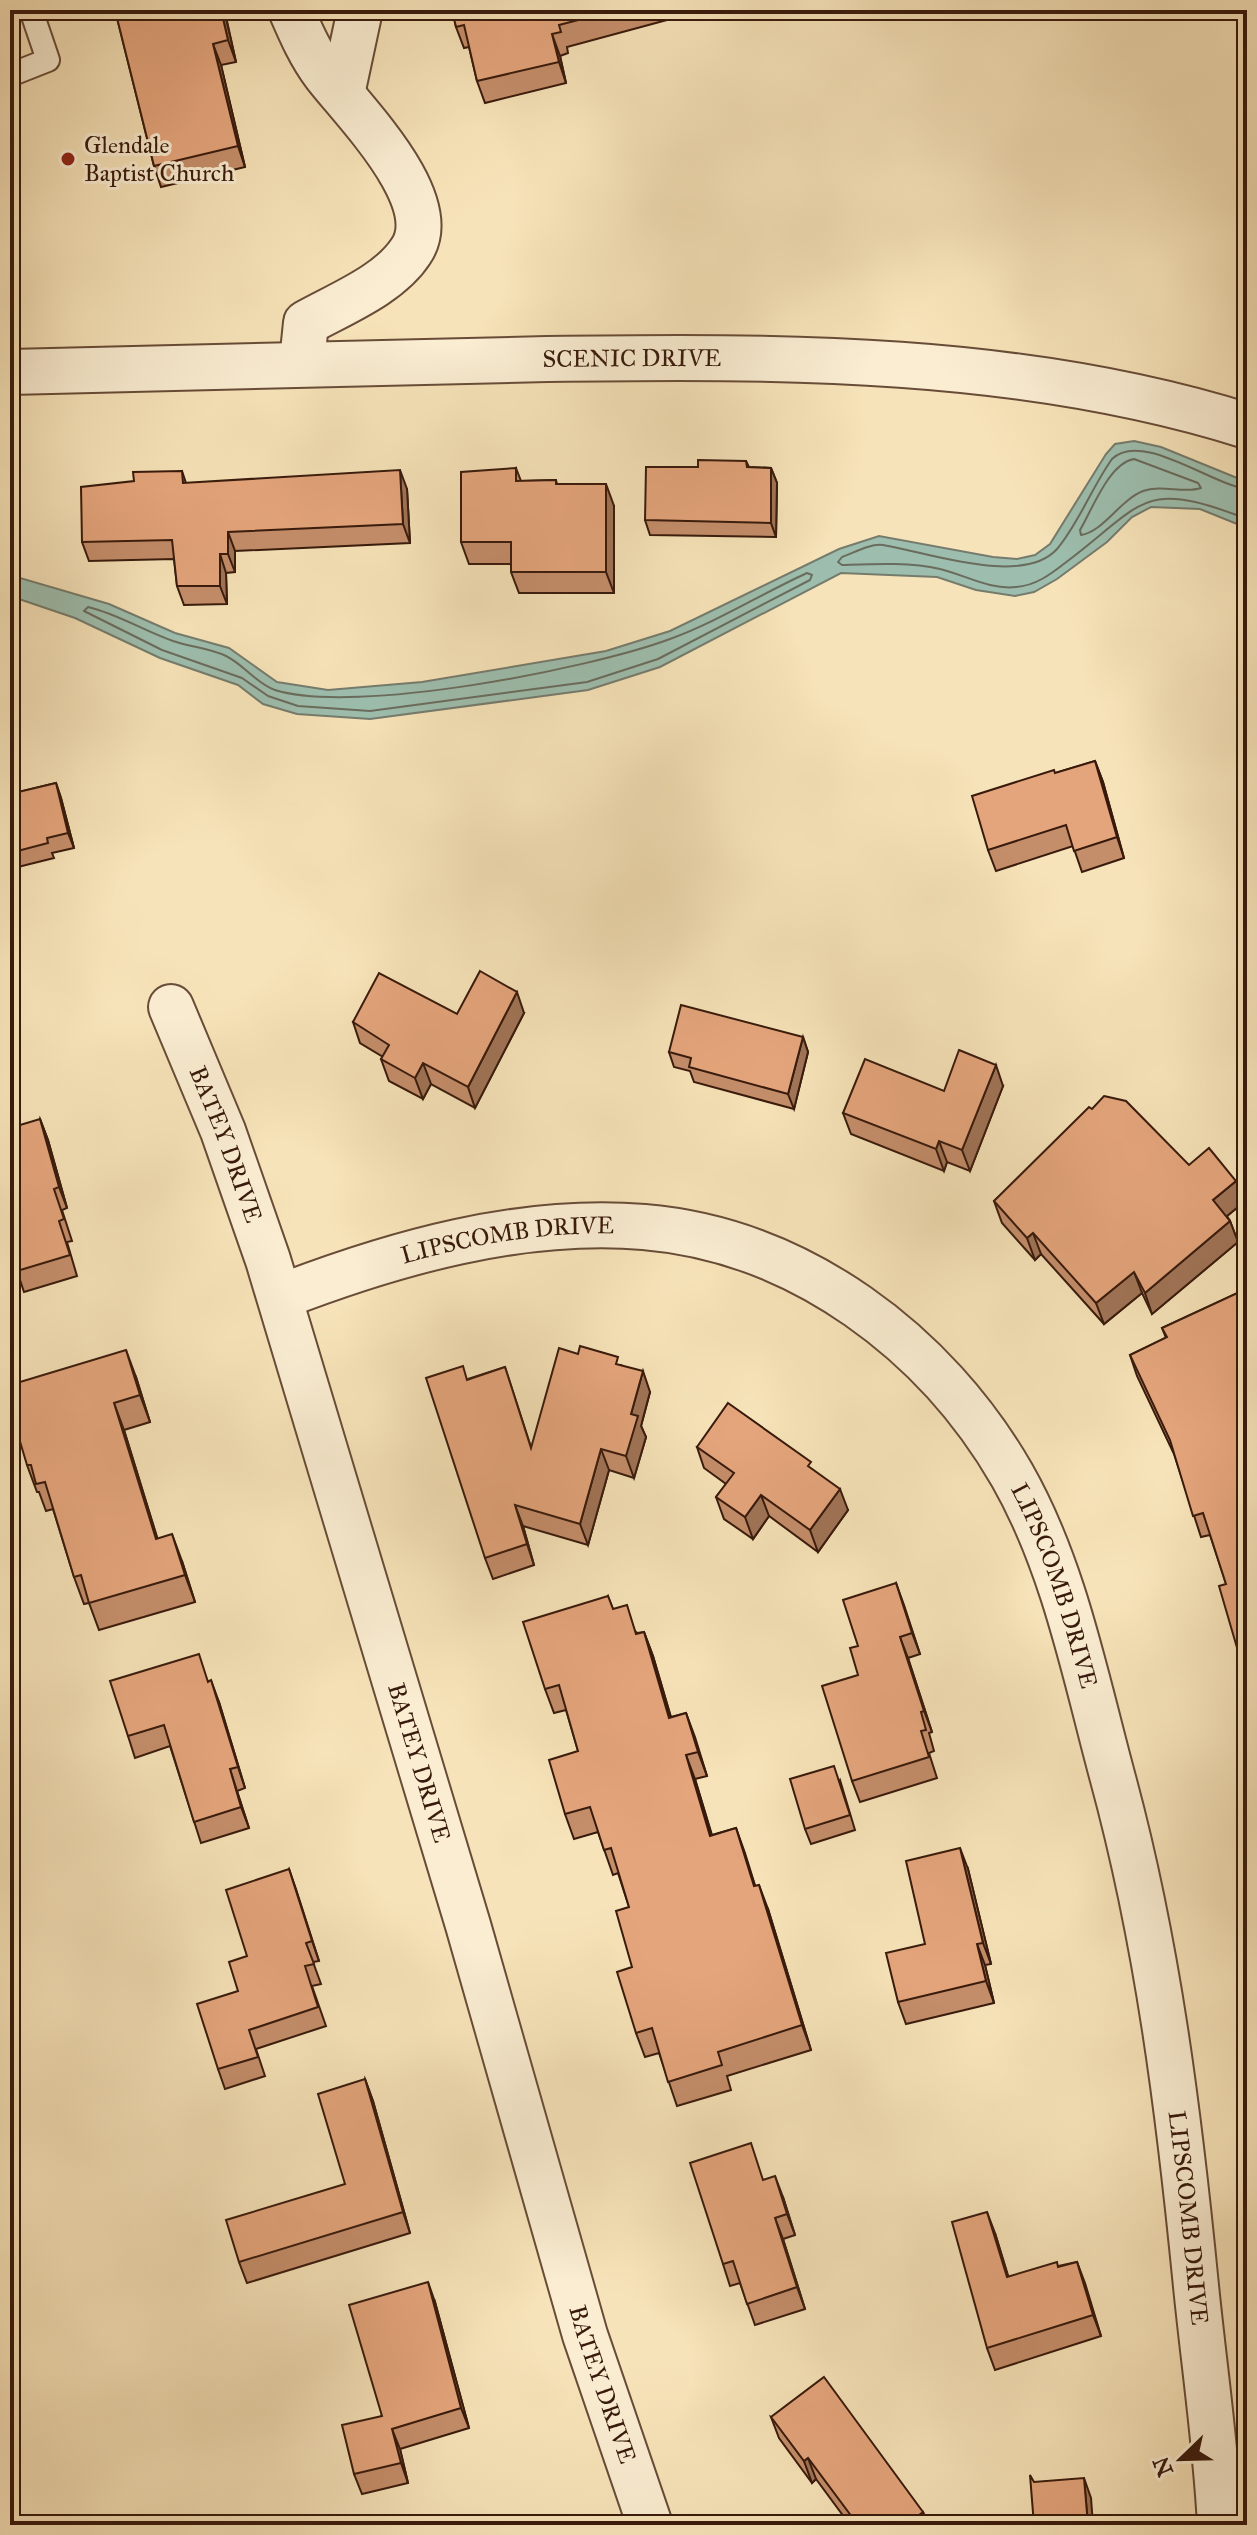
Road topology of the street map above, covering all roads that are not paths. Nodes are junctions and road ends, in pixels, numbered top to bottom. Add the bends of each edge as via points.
1 (31, 10) edge
2 (291, 10) edge
3 (360, 10) edge
4 (10, 75) edge
5 (342, 94) junction
6 (302, 362) junction
7 (10, 372) edge
8 (1247, 426) edge
9 (171, 1007) dead end
10 (280, 1297) junction
11 (650, 2525) edge
12 (1220, 2525) edge

1 - 4 lane via 48,60
2 - 5 street via 308,49
3 - 5 street
5 - 6 street via 400,169 419,215 419,230 413,249 389,275 306,323
6 - 7 street, SCENIC DRIVE
6 - 8 street, SCENIC DRIVE via 710,357 923,367 1103,389
9 - 10 street, BATEY DRIVE via 223,1131
10 - 11 street, BATEY DRIVE via 585,2335
10 - 12 street, LIPSCOMB DRIVE via 374,1262 436,1247 560,1228 677,1231 767,1258 862,1307 896,1333 965,1406 1014,1479 1054,1570 1142,1897 1181,2129

